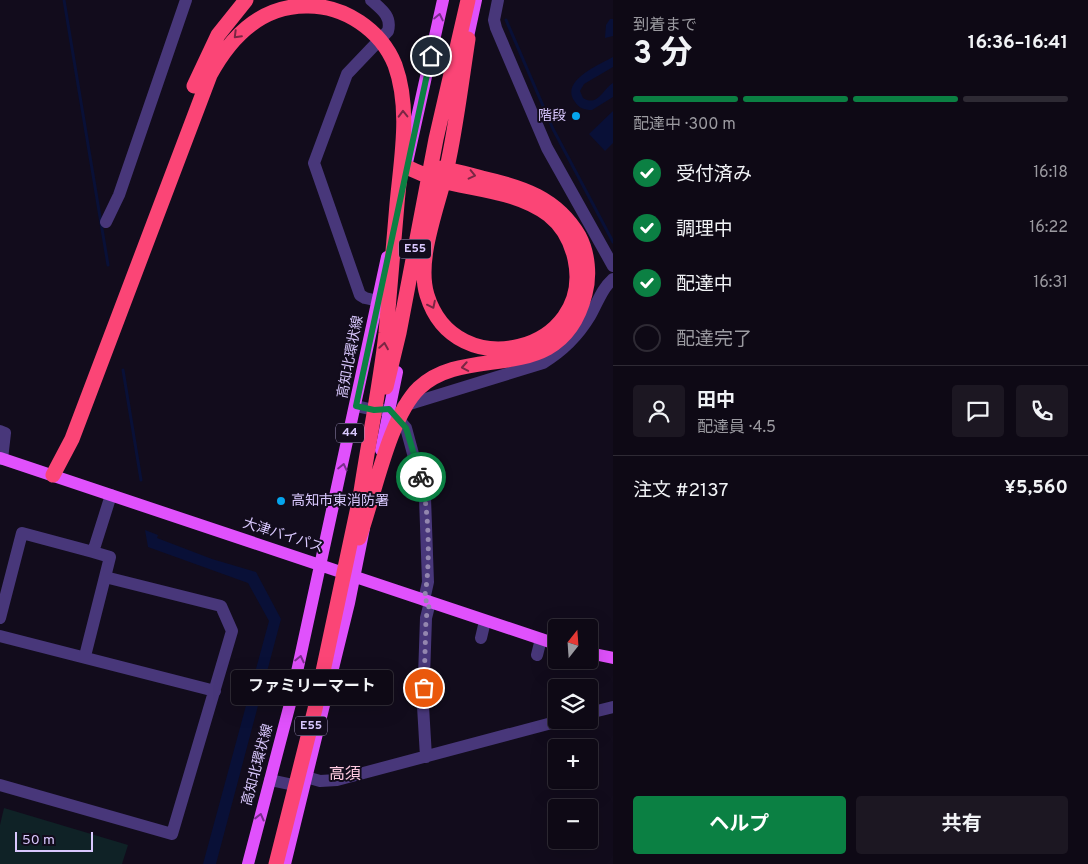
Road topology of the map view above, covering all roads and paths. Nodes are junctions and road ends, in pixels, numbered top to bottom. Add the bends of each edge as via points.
1 (186, 0) edge
2 (246, 0) edge
3 (371, 0) edge
4 (443, 0) edge
5 (468, 0) edge
6 (475, 0) edge
7 (498, 0) edge
8 (406, 167) junction
9 (438, 174) junction
10 (106, 222) dead end
11 (613, 266) edge
12 (613, 279) edge
13 (378, 301) junction
14 (410, 307) junction
15 (513, 355) junction
16 (356, 406) junction
17 (389, 409) junction
18 (0, 432) edge
19 (1, 459) edge
20 (53, 475) junction
21 (111, 495) junction
22 (360, 498) junction
23 (93, 552) junction
24 (321, 565) junction
25 (105, 576) junction
26 (355, 576) junction
27 (342, 587) junction
28 (427, 601) junction
29 (0, 618) edge
30 (485, 621) junction
31 (0, 636) edge
32 (480, 638) dead end
33 (541, 639) junction
34 (548, 641) edge
35 (537, 655) dead end
36 (598, 655) edge
37 (85, 656) junction
38 (613, 658) edge
39 (215, 690) junction
40 (613, 707) edge
41 (598, 711) edge
42 (548, 724) edge
43 (426, 758) junction
44 (270, 780) junction
45 (305, 782) junction
46 (0, 785) edge
47 (248, 864) edge
48 (276, 864) edge
49 (284, 864) edge

1 - 10 street via 119,196
2 - 20 highway via 218,35 200,72 63,435
3 - 13 street via 388,16 388,31 347,74 314,163 360,295
8 -> 4 main road, 高知北環状線 / 44
5 - 22 highway, E55 via 436,139 399,333
6 - 9 main road, 44
6 -> 15 highway via 449,159 427,250 424,279 432,306 448,329 459,338
7 - 11 street via 494,20 496,28 547,148
8 - 9 highway
8 - 13 main road, 高知北環状線 / 44
9 - 14 main road, 44
9 - 15 highway via 503,183 538,195 564,214 581,239 588,272 582,305 575,320 556,342 543,350
12 - 17 street via 601,292 577,335 543,363
13 - 14 street
13 - 16 main road, 高知北環状線 / 44
14 - 17 main road, 44
15 -> 27 highway via 442,373 430,379 401,410
16 - 17 street
24 -> 16 main road, 高知北環状線 / 44
17 - 26 main road, 44
17 - 28 street via 406,428 425,498
18 - 19 street via 5,433
19 - 20 main road, 大津バイパス
20 - 21 main road, 大津バイパス
22 -> 20 highway via 386,334 403,96 387,50 366,27 354,18 307,5 278,10 243,29 230,42 210,75 72,438
21 - 23 street
21 - 24 main road, 大津バイパス
22 - 27 highway, E55
23 - 25 street via 110,557
23 - 29 street via 22,533
24 - 26 main road, 大津バイパス
44 -> 24 main road, 高知北環状線 / 44
25 - 37 street
25 - 39 street via 221,606 232,631
26 - 28 main road, 大津バイパス
26 - 45 main road, 44
27 - 48 highway, E55
28 - 30 main road, 大津バイパス
28 - 43 street
30 - 32 street
30 - 33 main road, 大津バイパス
31 - 37 street
33 - 34 main road, 大津バイパス
33 - 35 street
36 - 38 main road
37 - 39 street
39 - 46 street via 172,834
40 - 41 street
42 - 43 street
43 - 45 street via 337,780
44 - 45 street
47 -> 44 main road, 高知北環状線 / 44
45 - 49 main road, 44

